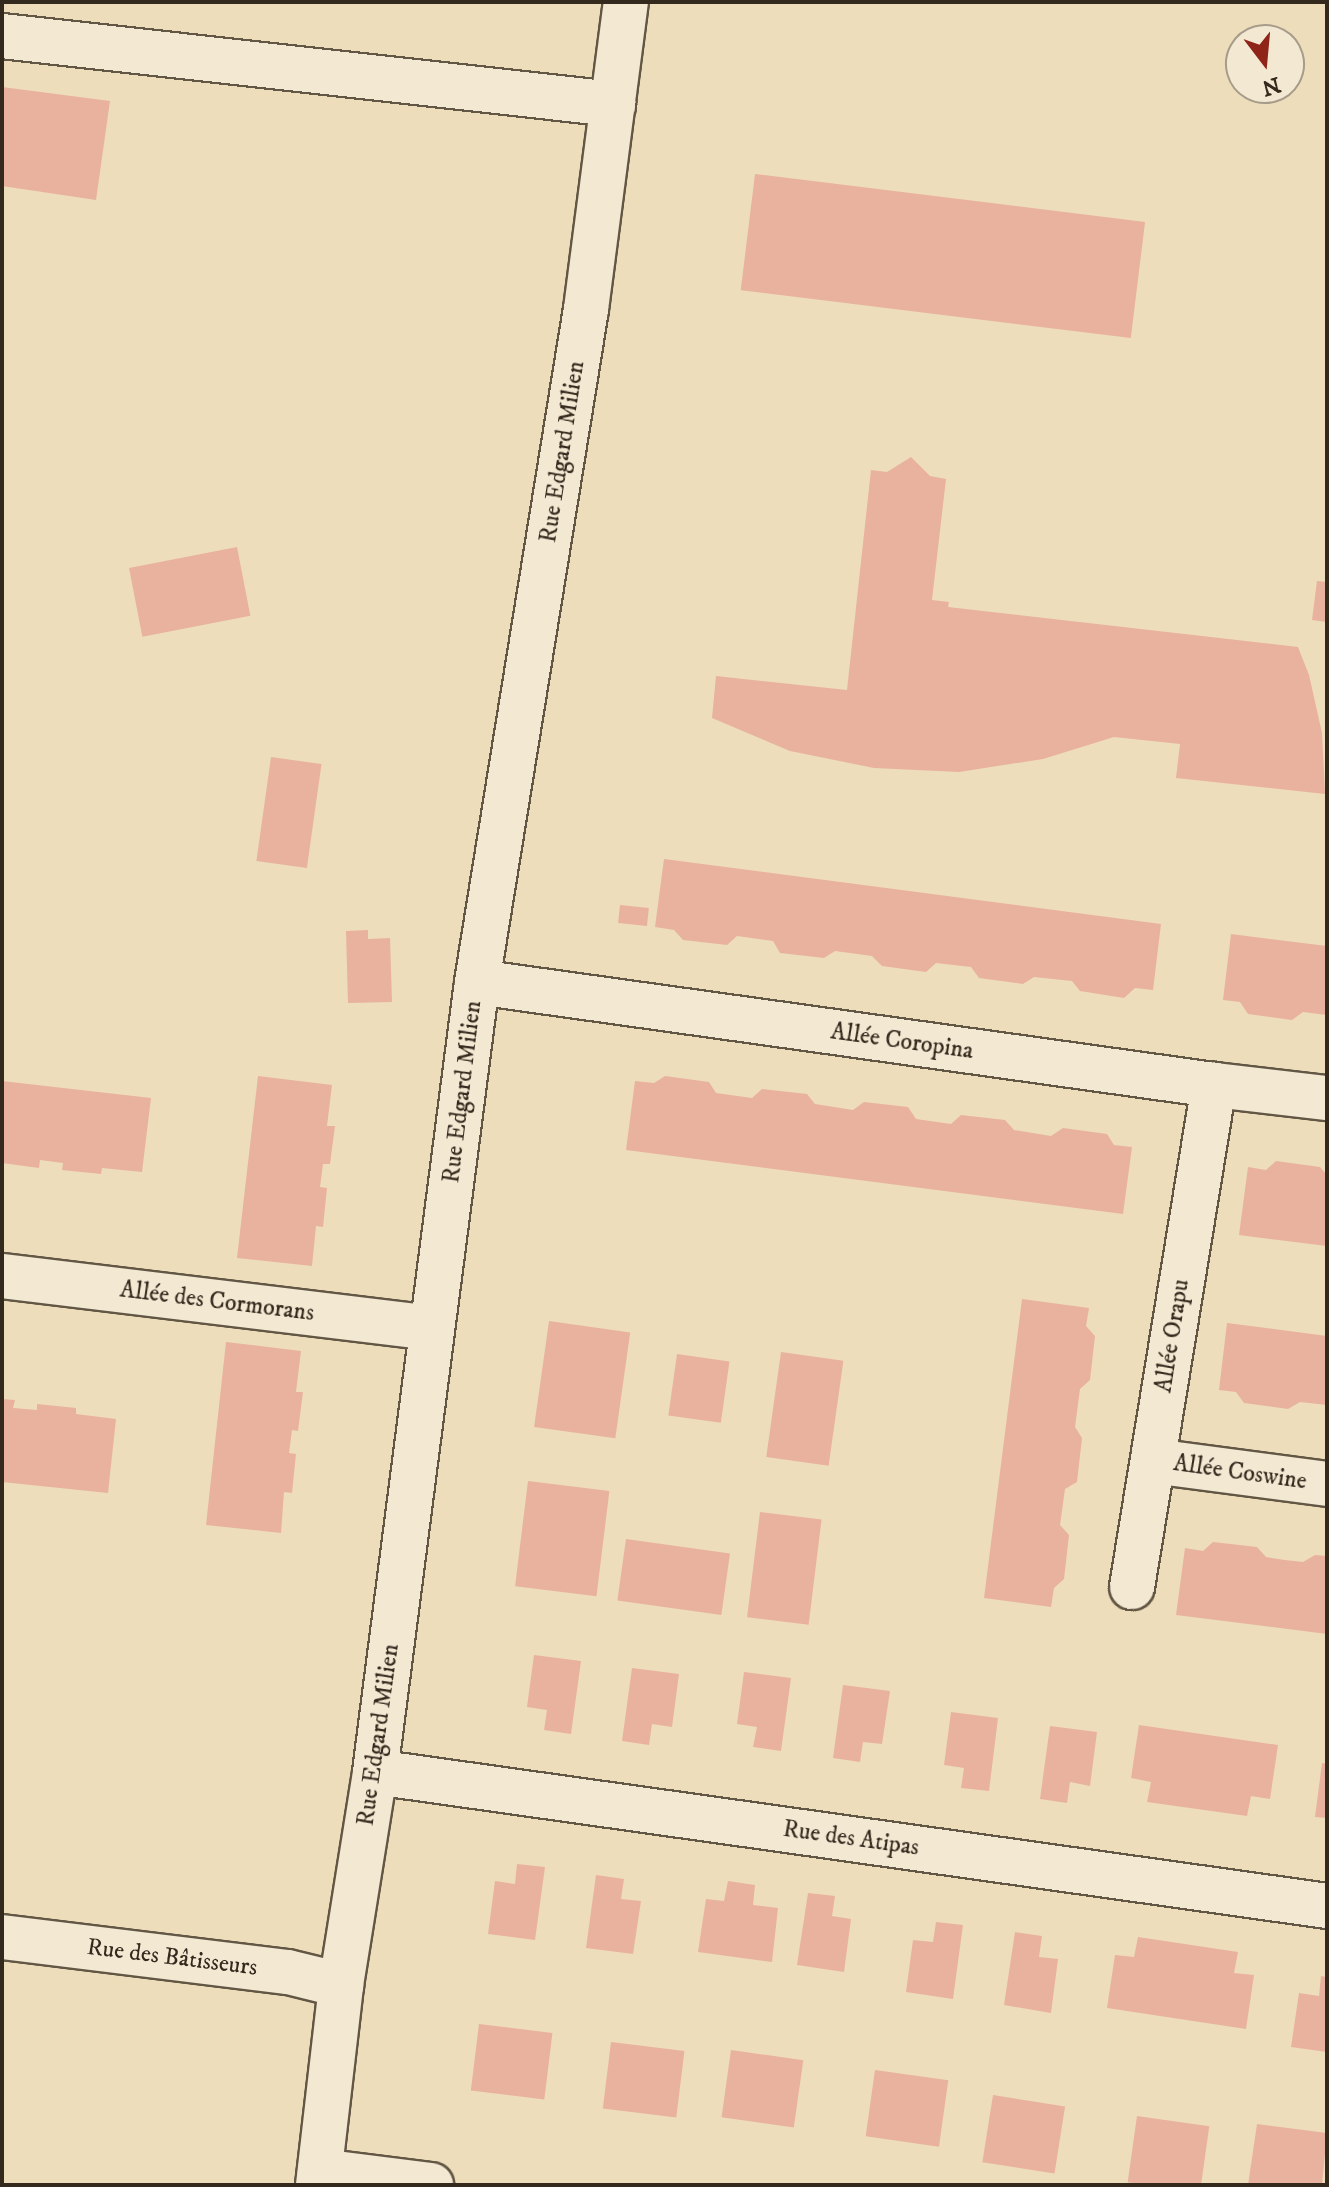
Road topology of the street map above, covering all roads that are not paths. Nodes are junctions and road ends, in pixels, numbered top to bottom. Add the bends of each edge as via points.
1 (626, 2) edge
2 (2, 36) edge
3 (613, 104) junction
4 (477, 982) junction
5 (1214, 1085) junction
6 (1327, 1098) edge
7 (2, 1276) edge
8 (432, 1328) junction
9 (1153, 1461) junction
10 (1327, 1484) edge
11 (1132, 1587) dead end
12 (375, 1772) junction
13 (1327, 1906) edge
14 (2, 1937) edge
15 (341, 1985) junction
16 (319, 2178) edge
17 (431, 2185) edge

1 - 3 street, Rue Edgard Milien
2 - 3 street
3 - 4 street, Rue Edgard Milien via 586,309
4 - 5 street, Allée Coropina
4 - 8 street, Rue Edgard Milien
5 - 6 street, Allée Coropina
5 - 9 street, Allée Orapu
7 - 8 street, Allée des Cormorans
8 - 12 street, Rue Edgard Milien
9 - 10 street, Allée Coswine
9 - 11 street, Allée Orapu
12 - 13 street, Rue des Atipas
12 - 15 street, Rue Edgard Milien
14 - 15 street, Rue des Bâtisseurs via 288,1972
15 - 16 street, Rue Edgard Milien
16 - 17 street

